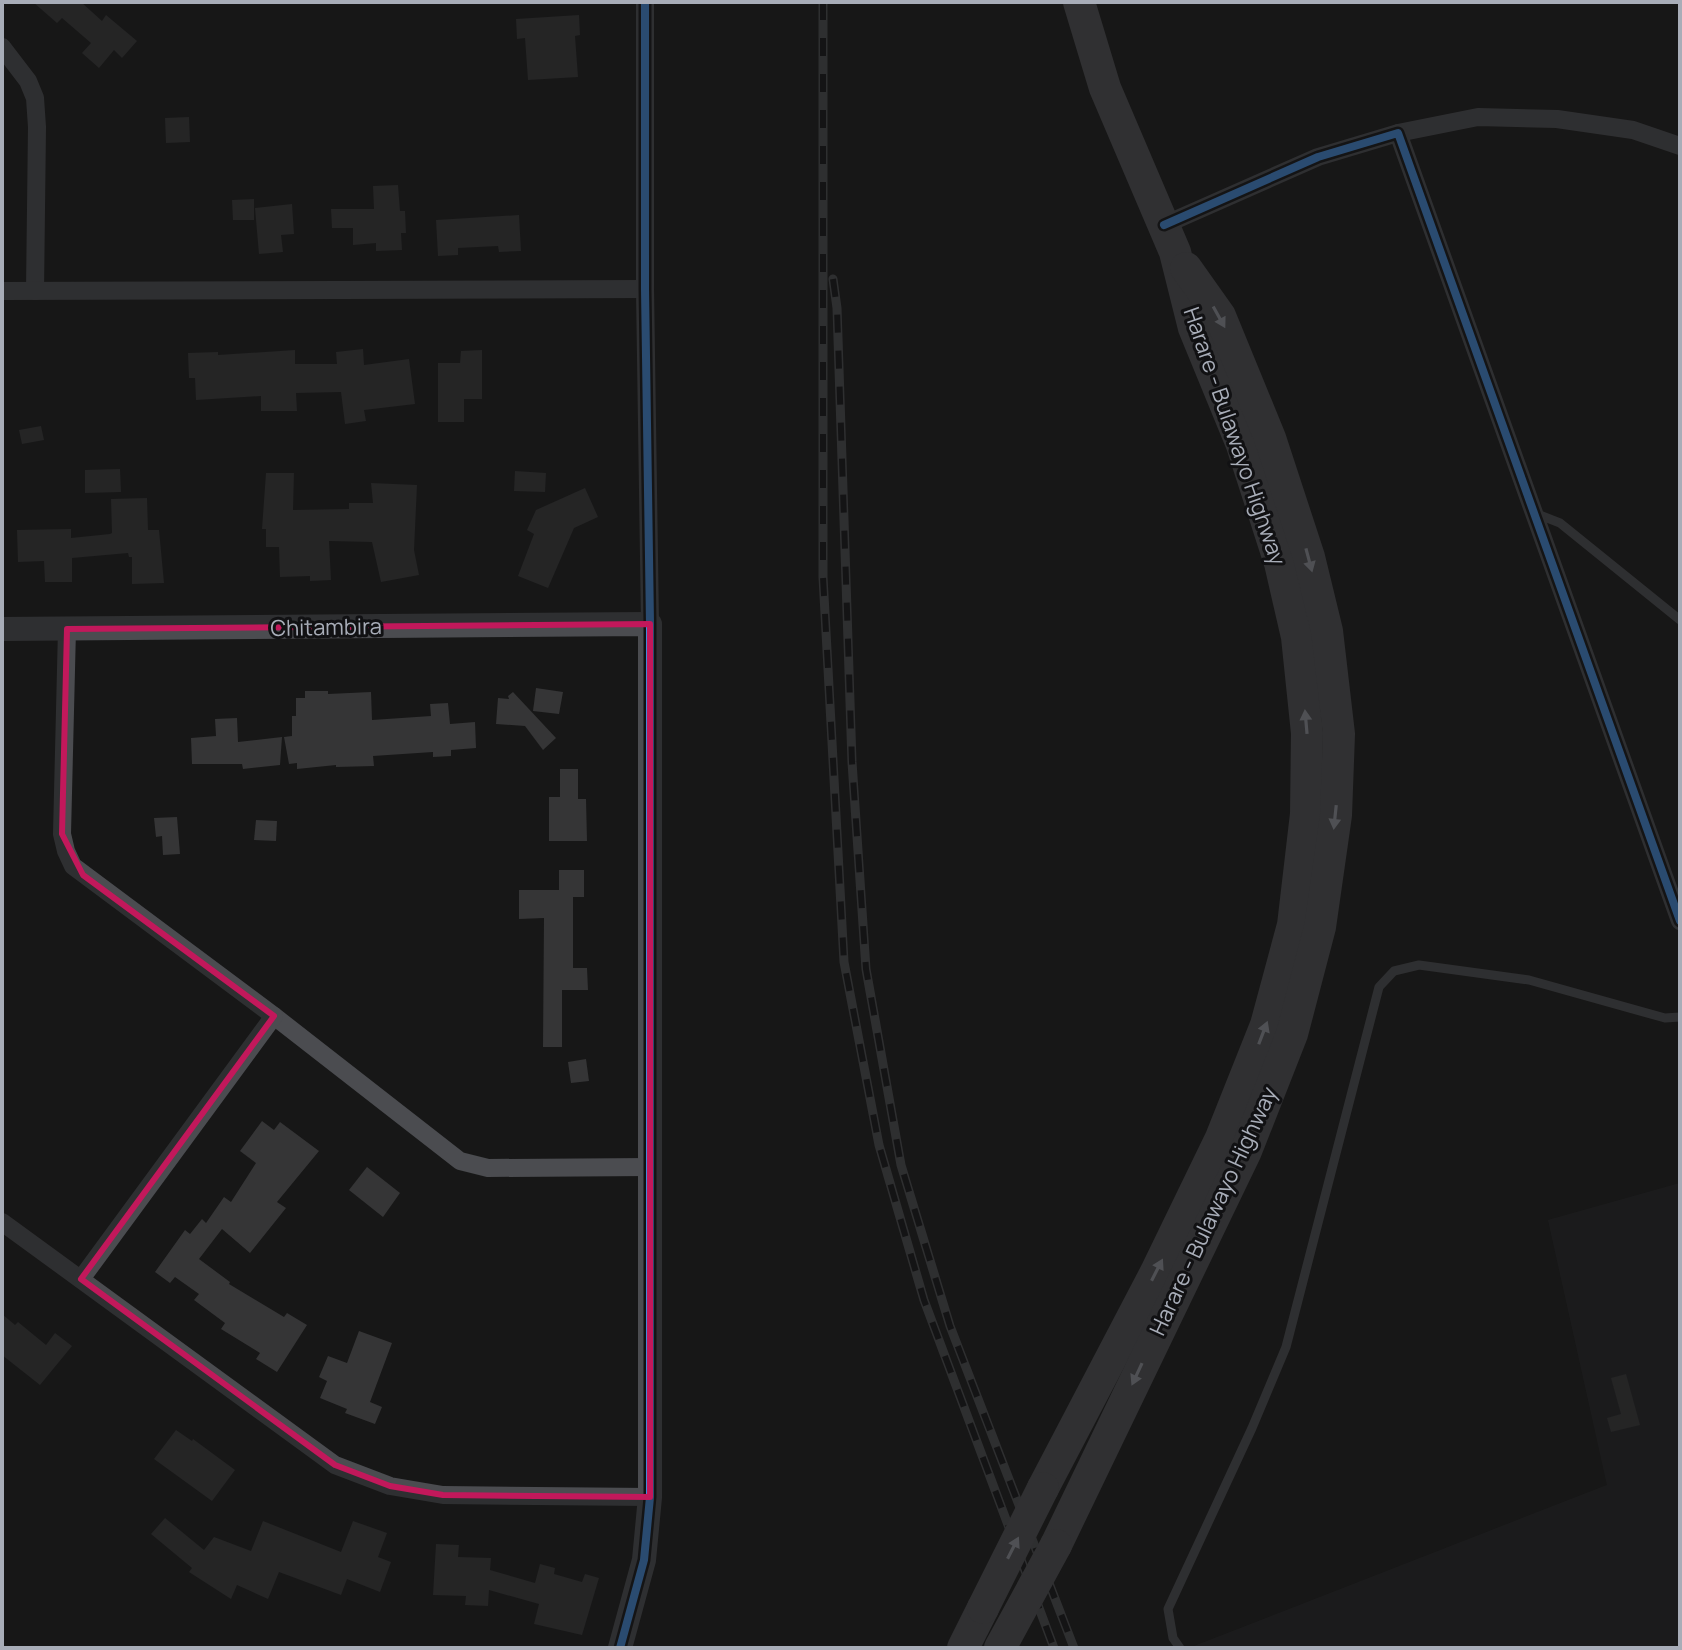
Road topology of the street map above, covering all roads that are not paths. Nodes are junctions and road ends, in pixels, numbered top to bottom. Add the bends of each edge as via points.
1 (645, 2) edge
2 (1079, 2) edge
3 (2, 47) edge
4 (1398, 133) junction
5 (1680, 146) edge
6 (1169, 238) junction
7 (645, 289) junction
8 (2, 291) edge
9 (35, 291) junction
10 (1534, 513) junction
11 (1680, 620) edge
12 (650, 624) junction
13 (2, 629) edge
14 (67, 629) junction
15 (1680, 921) edge
16 (274, 1016) junction
17 (1680, 1017) edge
18 (650, 1167) junction
19 (2, 1222) edge
20 (81, 1279) junction
21 (650, 1497) junction
22 (620, 1648) edge
23 (963, 1648) edge
24 (1000, 1648) edge
25 (1180, 1648) edge

1 - 7 street
2 - 6 highway, Harare - Bulawayo Highway via 1105,88
3 - 9 street via 35,98
4 - 5 street via 1478,117 1557,119 1633,130
4 - 6 street via 1318,157
4 - 10 street
23 -> 6 highway, Harare - Bulawayo Highway, bridge via 1214,1151 1266,1025 1293,925 1306,814 1307,733 1297,637 1280,563 1242,445 1194,328
6 -> 24 highway, Harare - Bulawayo Highway, bridge via 1220,316 1270,438 1309,557 1327,631 1339,734 1336,815 1320,927 1292,1034 1246,1151 1056,1545
7 - 9 street
7 - 12 street
8 - 9 street
10 - 11 lane via 1560,523
10 - 15 street
12 - 14 street, Chitambira
12 - 18 street
13 - 14 street, Chitambira
14 - 16 street via 62,834 73,866
16 - 18 street via 460,1161 488,1168
16 - 20 street
17 - 25 lane via 1665,1018 1529,980 1419,965 1394,971 1379,987 1286,1347 1168,1609
18 - 21 street
19 - 20 street
20 - 21 street via 335,1465 390,1486 443,1495
21 - 22 street via 644,1560

